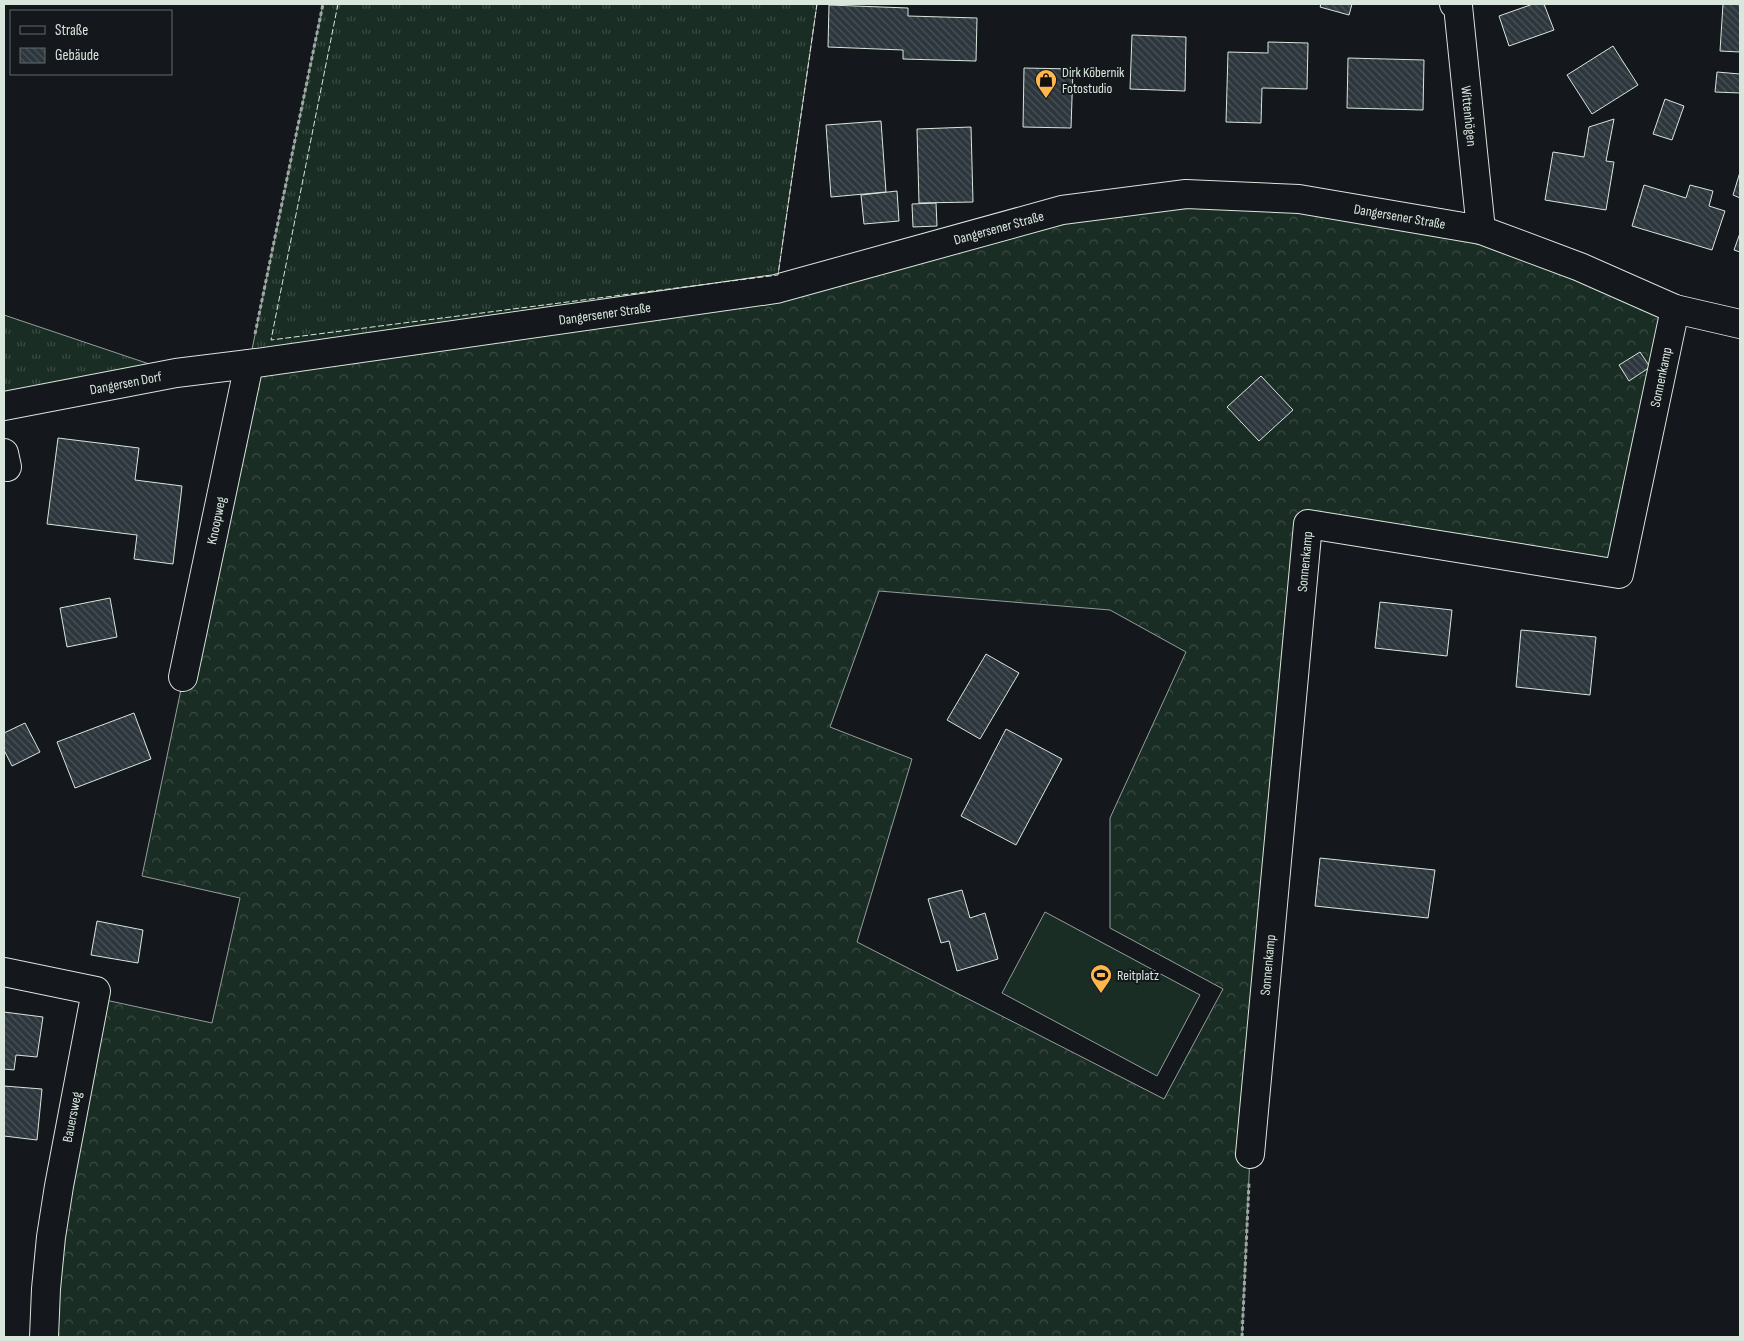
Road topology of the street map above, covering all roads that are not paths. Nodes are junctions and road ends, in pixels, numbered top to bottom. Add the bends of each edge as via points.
1 (1454, 4) edge
2 (1482, 230) junction
3 (1675, 309) junction
4 (1740, 324) edge
5 (249, 364) junction
6 (4, 406) edge
7 (183, 678) dead end
8 (4, 972) edge
9 (1250, 1154) road end
10 (44, 1337) edge

1 - 2 street, Wittenhögen via 1458,6
2 - 3 street, Dangersener Straße via 1580,267
2 - 5 street, Dangersener Straße via 1299,199 1186,194 1062,210 776,289
3 - 4 street, Dangersener Straße
3 - 9 street, Sonnenkamp via 1619,574 1308,524
5 - 6 street, Dangersen Dorf via 176,373
5 - 7 street, Knoopweg
8 - 10 street, Bauersweg via 96,991 51,1237

